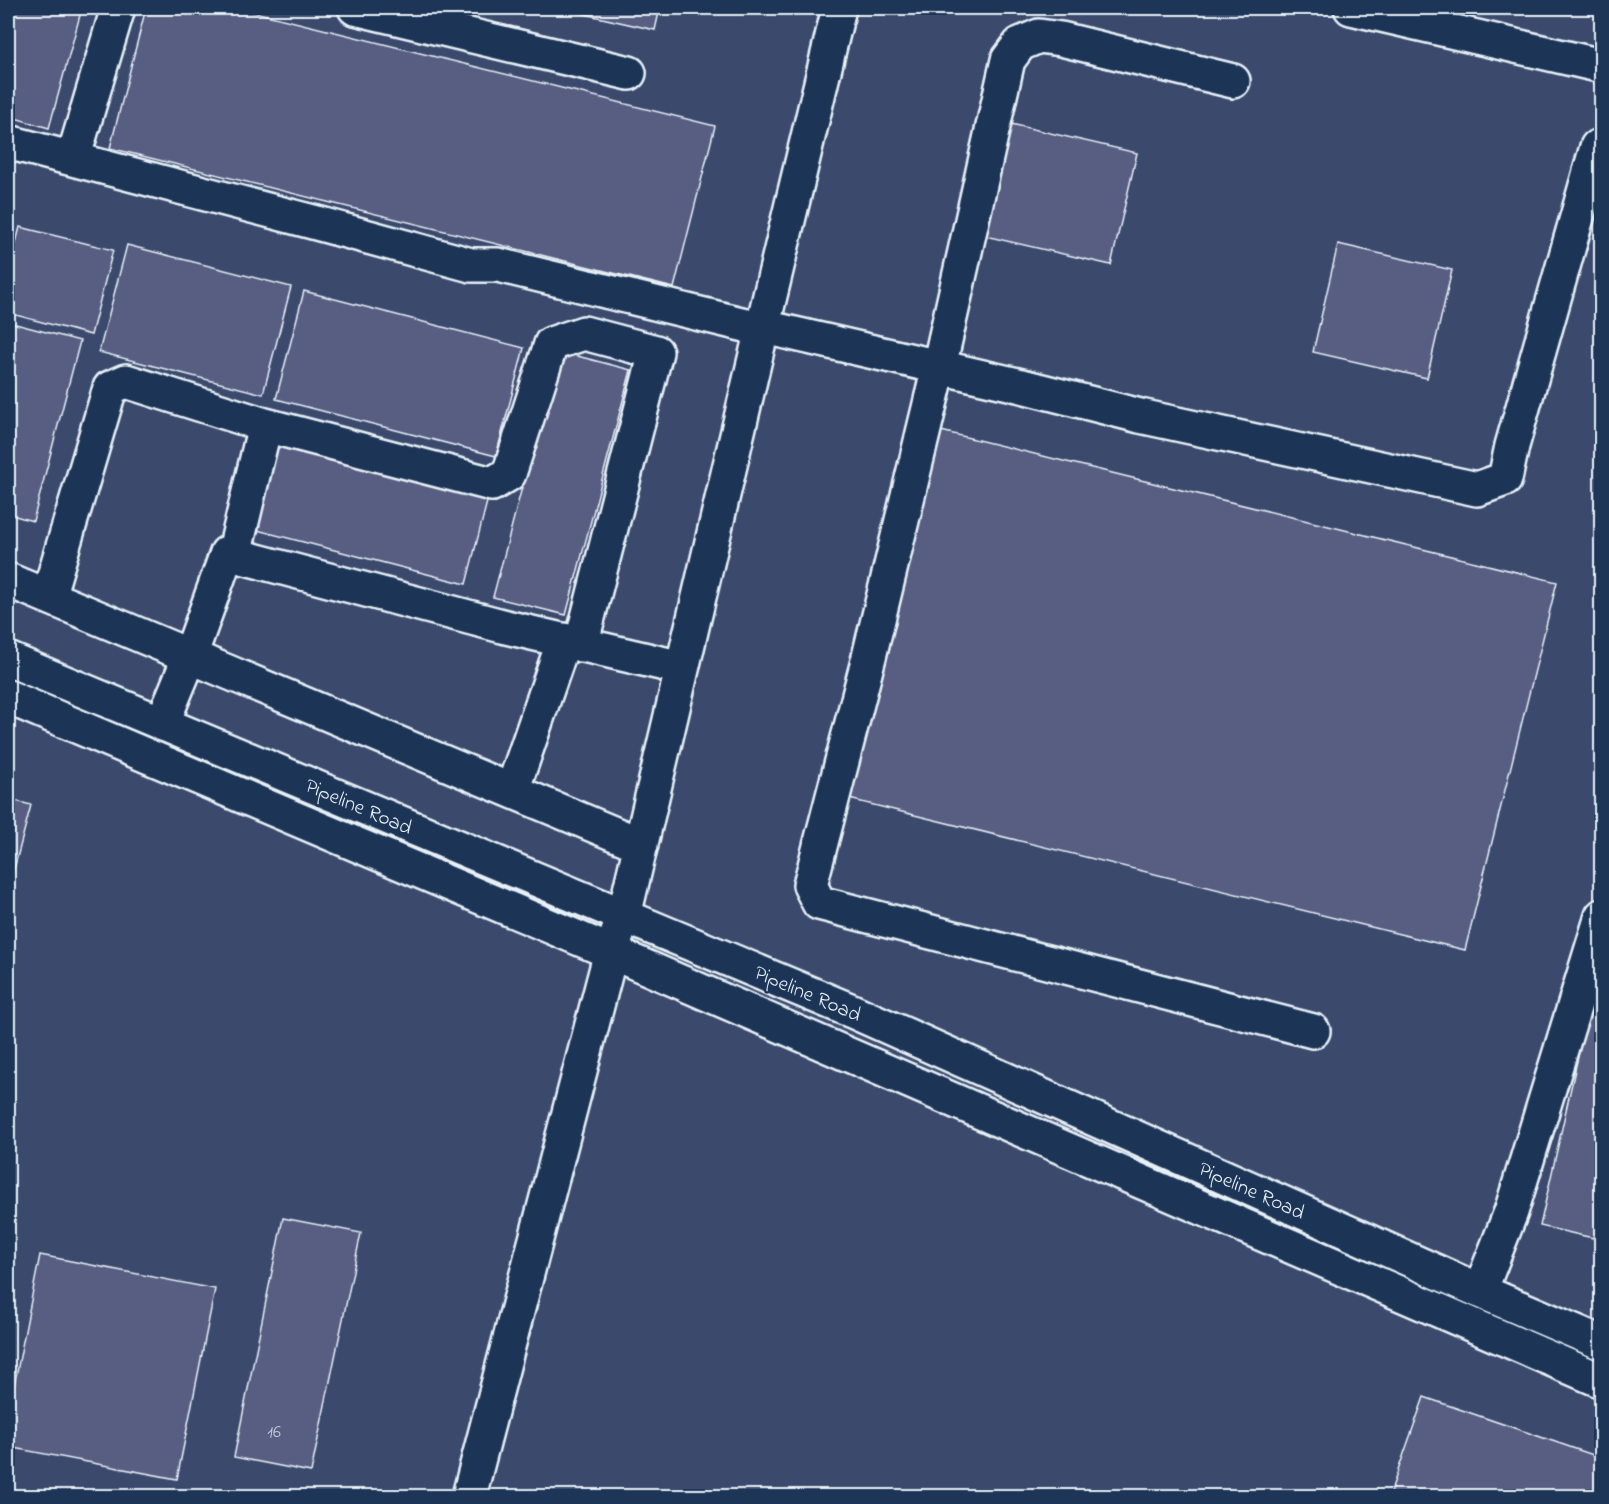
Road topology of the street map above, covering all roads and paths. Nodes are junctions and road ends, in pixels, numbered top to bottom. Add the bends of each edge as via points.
1 (118, 8) edge
2 (355, 8) edge
3 (839, 8) edge
4 (1351, 8) edge
5 (1602, 66) edge
6 (629, 73) dead end
7 (1233, 81) dead end
8 (8, 142) edge
9 (1597, 147) dead end
10 (73, 159) junction
11 (762, 329) junction
12 (939, 367) junction
13 (265, 425) junction
14 (234, 555) junction
15 (8, 580) edge
16 (48, 597) junction
17 (573, 642) junction
18 (190, 656) junction
19 (8, 659) edge
20 (682, 668) junction
21 (8, 697) edge
22 (162, 724) junction
23 (512, 791) junction
24 (641, 845) junction
25 (624, 916) junction
26 (1602, 916) edge
27 (611, 951) junction
28 (1313, 1032) dead end
29 (1228, 1179) junction
30 (1211, 1212) junction
31 (1480, 1292) junction
32 (1602, 1343) edge
33 (1602, 1381) edge
34 (469, 1497) edge

1 - 10 main road
2 - 6 main road
3 - 11 main road
4 - 5 main road
7 - 12 main road via 1061,39 1039,36 1020,44 1008,60
8 - 10 main road
9 - 12 main road via 1505,479 1477,489 1140,416
10 - 11 main road via 471,265 498,265
11 - 12 main road
11 - 20 main road
12 - 28 main road via 810,885 819,903
13 - 14 main road
13 - 16 main road via 126,381 110,387
13 - 17 main road via 492,484 509,474 551,344 584,333 656,352
14 - 17 main road
14 - 18 main road via 226,553
15 - 16 main road
16 - 18 main road
17 - 20 main road
17 - 23 main road
18 - 22 main road
18 - 23 main road
19 - 22 main road, Pipeline Road
20 - 24 main road
21 - 27 main road, Pipeline Road
22 - 25 main road, Pipeline Road
23 - 24 main road
24 - 25 main road
25 - 27 main road
25 - 29 main road, Pipeline Road via 852,1011
26 - 31 main road via 1511,1212
27 - 30 main road, Pipeline Road
27 - 34 main road
29 - 30 main road
29 - 31 main road, Pipeline Road
30 - 33 main road, Pipeline Road
31 - 32 main road, Pipeline Road

